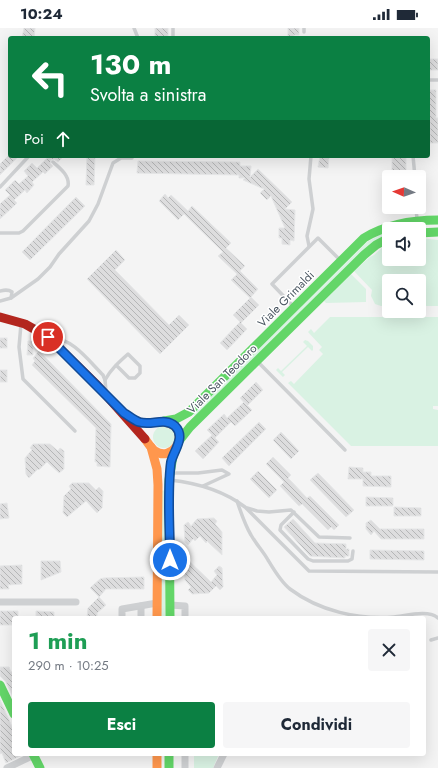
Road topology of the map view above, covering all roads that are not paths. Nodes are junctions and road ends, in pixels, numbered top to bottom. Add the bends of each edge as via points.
1 (28, 158) edge
2 (132, 158) dead end
3 (311, 158) edge
4 (413, 158) edge
5 (53, 162) dead end
6 (414, 170) edge
7 (0, 187) edge
8 (417, 214) edge
9 (417, 220) junction
10 (438, 220) edge
11 (426, 232) edge
12 (438, 232) edge
13 (0, 233) edge
14 (382, 242) edge
15 (309, 246) junction
16 (341, 260) junction
17 (0, 291) edge
18 (12, 298) junction
19 (0, 301) edge
20 (294, 307) junction
21 (0, 317) edge
22 (22, 322) junction
23 (48, 337) junction
24 (257, 360) junction
25 (116, 365) junction
26 (105, 380) junction
27 (106, 395) junction
28 (124, 413) junction
29 (162, 422) junction
30 (75, 431) dead end
31 (150, 444) junction
32 (178, 444) junction
33 (345, 450) dead end
34 (169, 476) junction
35 (203, 486) junction
36 (237, 501) junction
37 (246, 507) junction
38 (294, 512) junction
39 (350, 538) dead end
40 (353, 551) dead end
41 (438, 572) edge
42 (0, 602) edge
43 (76, 602) dead end
44 (157, 603) junction
45 (170, 605) junction
46 (141, 606) junction
47 (122, 616) edge
48 (141, 616) edge
49 (157, 616) edge
50 (170, 616) edge
51 (185, 616) edge
52 (356, 616) edge
53 (405, 616) edge
54 (438, 618) edge
55 (438, 638) edge
56 (431, 640) dead end
57 (0, 685) edge
58 (12, 710) edge
59 (31, 756) edge
60 (34, 756) edge
61 (157, 756) edge
62 (169, 756) edge
63 (185, 756) edge
64 (223, 756) edge
65 (7, 768) edge
66 (40, 768) edge
67 (157, 768) edge
68 (169, 768) edge
69 (185, 768) edge
70 (217, 768) edge

1 - 7 lane
2 - 18 lane via 121,158 113,163 89,221 38,279
3 - 15 lane via 313,202 307,236
4 - 6 lane
5 - 13 lane via 67,176 68,186 23,231
8 - 9 lane
9 - 10 main road, Viale Grimaldi
9 - 16 main road, Viale Grimaldi via 392,224 378,230
11 - 12 main road
14 - 24 main road, Viale San Teodoro via 364,254
15 - 16 lane via 318,238
15 - 20 lane via 272,284
16 - 20 main road, Viale Grimaldi
17 - 18 lane via 12,292
18 - 19 lane
20 - 29 main road, Viale Grimaldi via 189,412 176,419
21 - 22 main road
22 - 23 main road
22 - 30 lane via 18,347 23,379
23 - 26 lane via 58,337 71,343
23 - 27 main road
24 - 32 main road, Viale San Teodoro via 190,427
24 - 33 lane
25 - 25 lane via 129,378 135,378 140,373 140,366 128,354
25 - 26 lane
26 - 27 lane
27 - 28 main road
28 - 29 main road via 139,422
28 - 31 main road
29 - 31 main road via 150,430
29 - 32 main road via 170,423 176,428 179,433
31 - 32 main road via 164,454 172,451
31 - 44 main road via 157,469 158,485
32 - 34 main road, Viale San Teodoro
34 - 35 lane
34 - 35 lane via 222,470 229,474
34 - 45 main road, Viale San Teodoro
35 - 36 lane
36 - 37 lane
36 - 52 lane via 249,531 289,589 324,607
37 - 38 lane via 257,511
37 - 41 lane via 309,572
38 - 39 lane via 319,537
38 - 40 lane via 280,525 280,530 310,560 348,561 352,559
42 - 43 street
44 - 46 street
44 - 49 main road
45 - 50 main road, Viale San Teodoro
45 - 51 street via 185,606
46 - 47 street via 122,609
46 - 48 street
53 - 54 lane via 432,614
55 - 56 lane
57 - 58 main road
59 - 65 street
60 - 66 main road
61 - 67 main road
62 - 68 main road
63 - 69 street
64 - 70 street

